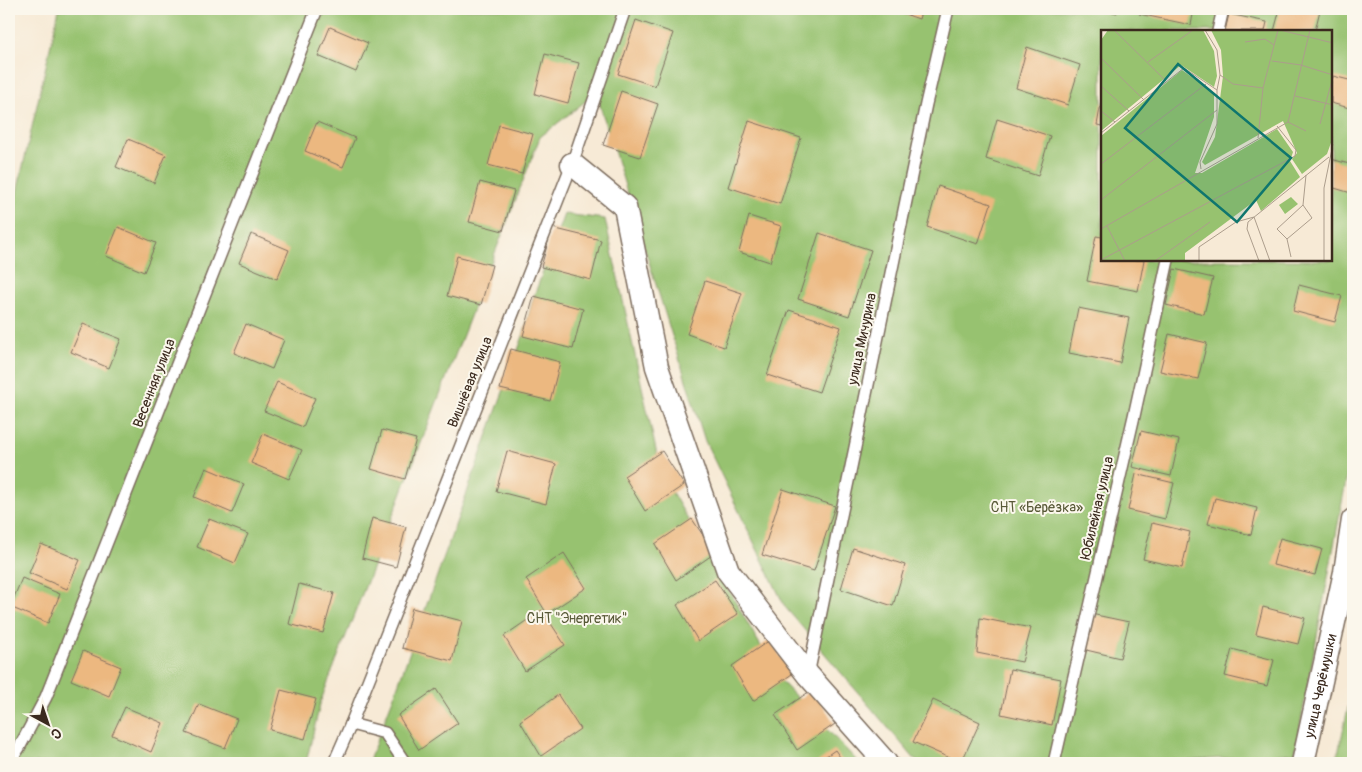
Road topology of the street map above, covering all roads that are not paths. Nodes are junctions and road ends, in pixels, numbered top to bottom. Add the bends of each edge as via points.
1 (317, 9) edge
2 (625, 9) edge
3 (948, 9) edge
4 (1223, 9) edge
5 (1218, 30) edge
6 (572, 164) junction
7 (1168, 261) edge
8 (1353, 520) edge
9 (1349, 573) edge
10 (808, 675) junction
11 (350, 724) junction
12 (9, 763) edge
13 (334, 763) edge
14 (405, 763) edge
15 (886, 763) edge
16 (1054, 763) edge
17 (1303, 763) edge

1 - 12 lane, Весенняя улица via 46,697
2 - 6 lane, Вишнёвая улица
3 - 10 lane, улица Мичурина
4 - 5 lane
6 - 10 street via 625,207 657,367 728,571
6 - 11 lane, Вишнёвая улица
7 - 16 lane, Юбилейная улица
8 - 9 street, улица Черёмушки
9 - 17 street, улица Черёмушки
10 - 15 street
11 - 13 lane, Вишнёвая улица
11 - 14 lane via 385,733

